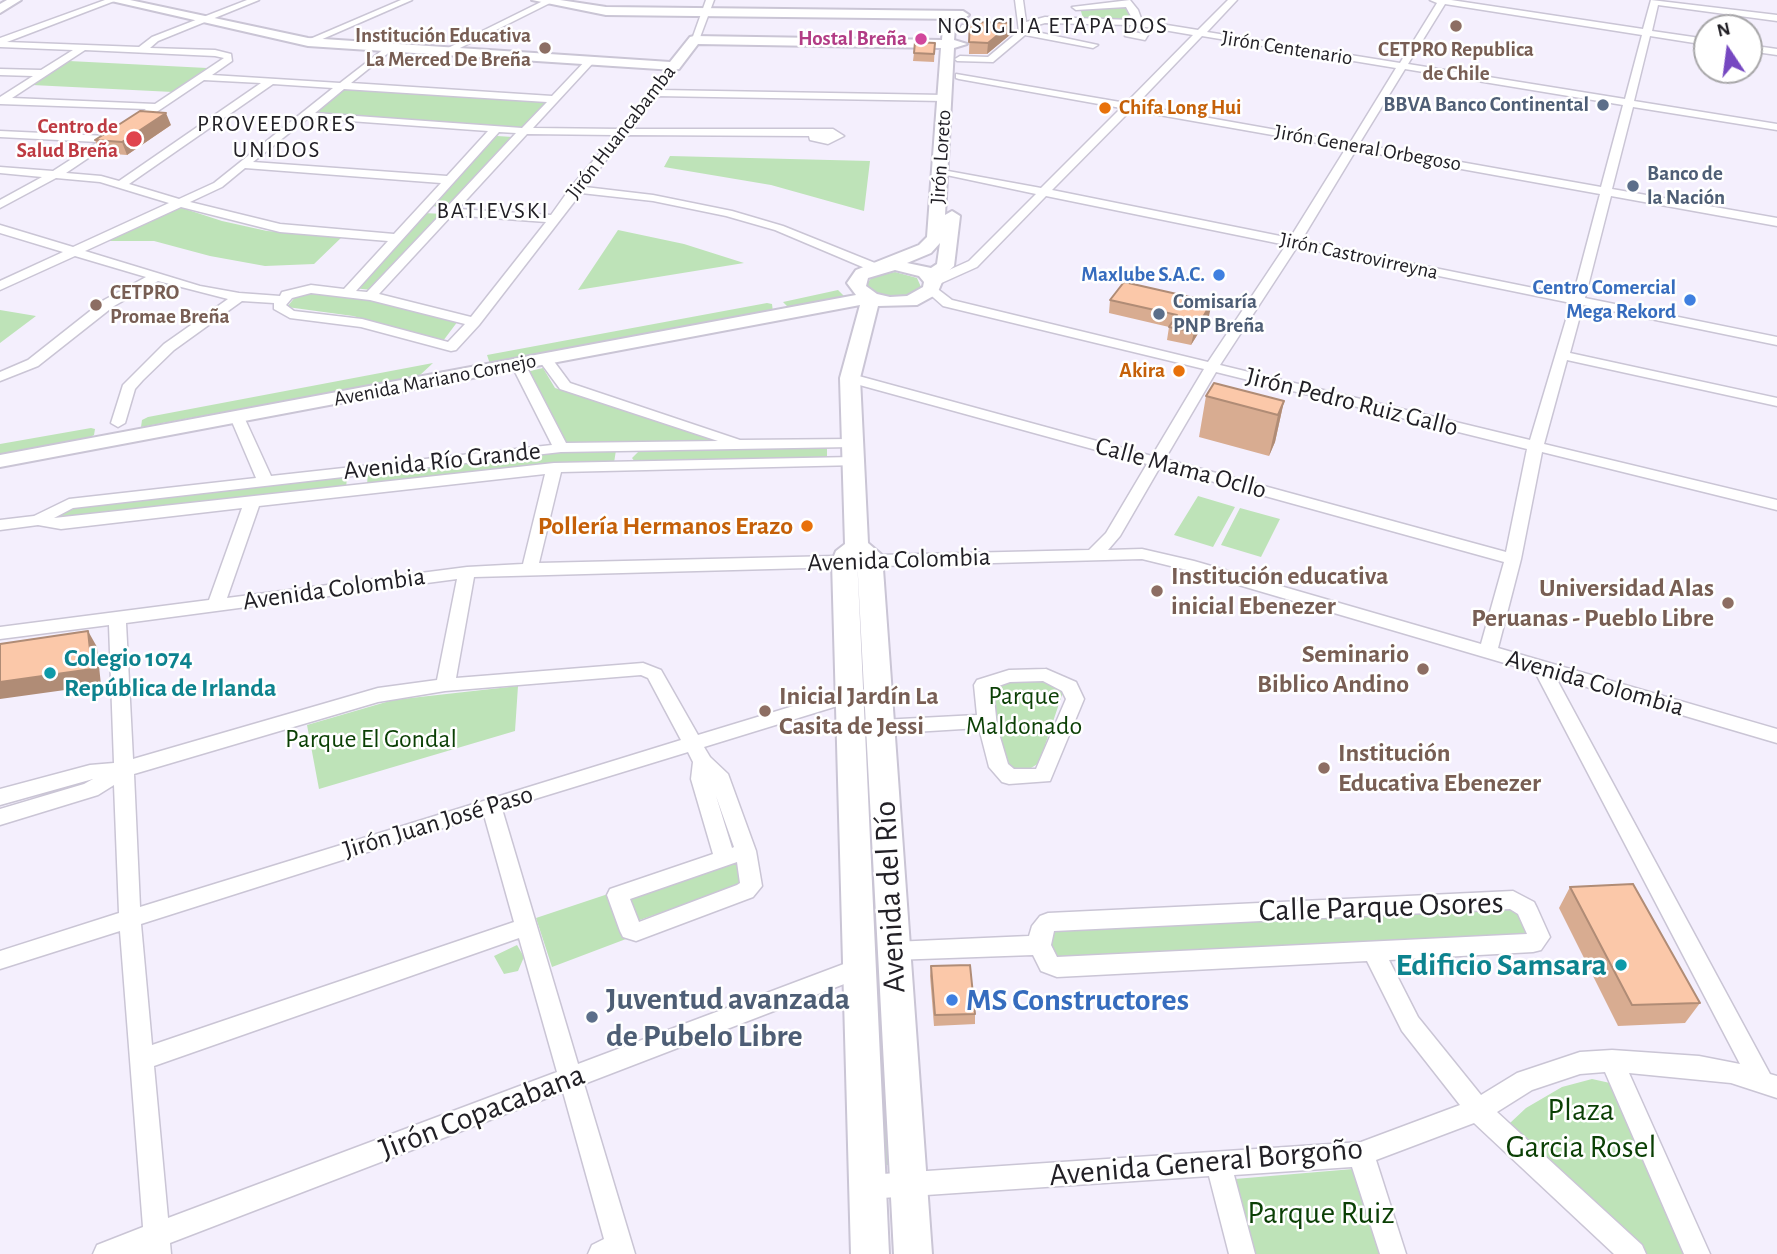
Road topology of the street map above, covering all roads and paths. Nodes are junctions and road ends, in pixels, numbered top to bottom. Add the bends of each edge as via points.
1 (15, 0) edge
2 (113, 0) edge
3 (255, 0) edge
4 (408, 0) edge
5 (947, 0) edge
6 (1019, 0) edge
7 (1233, 0) edge
8 (546, 1) edge
9 (1439, 1) edge
10 (1655, 1) edge
11 (1127, 2) edge
12 (1074, 4) edge
13 (708, 6) edge
14 (0, 9) edge
15 (959, 15) edge
16 (1777, 18) edge
17 (202, 20) junction
18 (1080, 20) junction
19 (1138, 23) junction
20 (1023, 27) junction
21 (1086, 31) junction
22 (1647, 33) junction
23 (1201, 34) junction
24 (1145, 37) dead end
25 (694, 40) junction
26 (1693, 40) edge
27 (308, 42) junction
28 (0, 43) edge
29 (1093, 45) dead end
30 (82, 48) junction
31 (389, 48) junction
32 (956, 49) junction
33 (141, 50) junction
34 (447, 51) junction
35 (990, 60) junction
36 (590, 61) junction
37 (674, 66) junction
38 (1402, 67) junction
39 (0, 72) edge
40 (42, 74) junction
41 (966, 76) junction
42 (204, 77) junction
43 (271, 81) junction
44 (343, 86) junction
45 (653, 93) junction
46 (944, 98) junction
47 (554, 99) junction
48 (1, 100) edge
49 (1629, 103) junction
50 (1129, 105) junction
51 (158, 107) junction
52 (306, 115) junction
53 (1777, 127) edge
54 (496, 129) junction
55 (526, 131) junction
56 (620, 132) junction
57 (0, 134) edge
58 (813, 136) dead end
59 (110, 139) junction
60 (1354, 146) junction
61 (244, 165) junction
62 (0, 170) edge
63 (948, 171) junction
64 (58, 173) junction
65 (450, 180) junction
66 (122, 184) junction
67 (575, 189) junction
68 (1048, 190) junction
69 (1605, 191) junction
70 (184, 204) junction
71 (0, 205) edge
72 (423, 210) junction
73 (451, 212) junction
74 (553, 219) junction
75 (1777, 222) edge
76 (0, 229) edge
77 (398, 238) junction
78 (1294, 242) junction
79 (75, 252) junction
80 (880, 267) junction
81 (159, 275) junction
82 (856, 283) junction
83 (931, 283) junction
84 (0, 286) edge
85 (347, 293) junction
86 (370, 296) junction
87 (239, 297) junction
88 (871, 298) junction
89 (283, 300) junction
90 (1578, 301) junction
91 (901, 302) junction
92 (780, 308) junction
93 (474, 322) junction
94 (863, 329) junction
95 (1777, 341) edge
96 (1562, 355) junction
97 (545, 359) junction
98 (455, 363) junction
99 (518, 364) junction
100 (1212, 367) junction
101 (0, 377) edge
102 (850, 378) junction
103 (1777, 402) edge
104 (237, 417) junction
105 (121, 429) junction
106 (0, 445) edge
107 (746, 445) junction
108 (561, 447) junction
109 (626, 447) junction
110 (1535, 448) junction
111 (852, 452) junction
112 (0, 461) edge
113 (1157, 462) junction
114 (623, 466) junction
115 (554, 468) junction
116 (354, 470) junction
117 (265, 480) junction
118 (352, 491) junction
119 (252, 503) junction
120 (1777, 505) edge
121 (38, 520) junction
122 (0, 525) edge
123 (1094, 555) junction
124 (857, 556) junction
125 (1513, 559) junction
126 (530, 568) junction
127 (467, 572) junction
128 (216, 604) junction
129 (117, 616) junction
130 (0, 633) edge
131 (1488, 652) junction
132 (1542, 668) junction
133 (445, 685) junction
134 (864, 696) junction
135 (986, 721) junction
136 (881, 727) junction
137 (1777, 736) edge
138 (694, 743) junction
139 (703, 762) junction
140 (125, 769) junction
141 (0, 797) edge
142 (491, 805) junction
143 (0, 817) edge
144 (746, 851) junction
145 (725, 859) junction
146 (130, 919) junction
147 (525, 927) junction
148 (1040, 945) junction
149 (893, 951) junction
150 (1373, 951) junction
151 (0, 960) edge
152 (858, 969) junction
153 (143, 1059) junction
154 (1612, 1061) junction
155 (570, 1078) junction
156 (1769, 1084) edge
157 (1478, 1110) junction
158 (1361, 1154) junction
159 (1219, 1165) junction
160 (909, 1184) junction
161 (867, 1187) junction
162 (158, 1244) edge
163 (614, 1251) edge
164 (106, 1254) edge
165 (870, 1254) edge
166 (913, 1254) edge
167 (1242, 1254) edge
168 (1393, 1254) edge
169 (1633, 1254) edge
170 (1697, 1254) edge

1 - 14 main road
2 - 17 main road
2 - 28 street
3 - 17 street
4 - 27 street
5 - 15 main road, Jirón Loreto
6 - 20 street
7 - 23 street
8 - 13 main road via 592,10
8 - 34 street
9 - 22 street
9 - 38 street
10 - 16 street
10 - 22 street
11 - 12 street
11 - 19 street
12 - 18 street
13 - 15 main road
13 - 25 street, Jirón Huancabamba
15 - 20 street
15 - 32 main road, Jirón Loreto
17 - 27 main road
17 - 33 street via 155,39
18 - 20 street, Jirón Centenario via 1045,20
18 - 21 street, Jirón Centenario
19 - 21 street, Jirón Centenario
19 - 23 street, Jirón Centenario
19 - 24 street via 1128,34
20 - 21 street
20 - 35 street, Jirón Loreto
21 - 29 street
22 - 26 street
22 - 49 street
23 - 38 street, Jirón Centenario
23 - 50 street
25 - 32 main road
25 - 37 main road, Jirón Huancabamba
27 - 31 main road
28 - 30 street
30 - 33 street
30 - 40 street
31 - 34 main road
31 - 44 street
32 - 35 street
32 - 41 main road, Jirón Loreto
32 - 46 main road, Jirón Loreto
33 - 42 street via 228,56
34 - 36 main road
35 - 41 street, Jirón Loreto
36 - 37 main road
36 - 47 street
37 - 45 street, Jirón Huancabamba
38 - 49 street, Jirón Centenario
38 - 60 street
39 - 40 street
40 - 48 street
41 - 50 street, Jirón General Orbegoso
41 - 63 main road, Jirón Loreto
42 - 43 street
42 - 51 street
43 - 44 street
43 - 66 street
44 - 47 street
44 - 52 street
45 - 46 street
45 - 56 street, Jirón Huancabamba
46 - 63 main road, Jirón Loreto
47 - 55 street
48 - 51 street
49 - 53 street, Jirón Centenario
49 - 69 street
50 - 60 street, Jirón General Orbegoso
50 - 68 street
51 - 59 street
52 - 54 street
52 - 61 street
54 - 55 street
54 - 65 street
55 - 56 street
55 - 73 street
56 - 58 street
56 - 67 street, Jirón Huancabamba
57 - 59 street
59 - 64 street
60 - 69 street, Jirón General Orbegoso
60 - 78 street
61 - 65 street
61 - 70 street
62 - 64 street
63 - 68 street, Jirón Castrovirreyna
63 - 80 main road, Jirón Loreto via 931,244
63 - 83 main road, Jirón Loreto via 947,258
64 - 66 street
64 - 71 street
65 - 72 street
66 - 70 street
67 - 74 street, Jirón Huancabamba
67 - 80 street via 728,213
68 - 78 street, Jirón Castrovirreyna
68 - 83 street via 973,264
69 - 75 street, Jirón General Orbegoso
69 - 90 street
70 - 77 street via 280,228
70 - 79 street
72 - 73 street
72 - 77 street
73 - 74 street
73 - 86 street
74 - 93 street, Jirón Huancabamba
76 - 79 street
77 - 85 street
78 - 90 street, Jirón Castrovirreyna
78 - 100 street
79 - 81 street
79 - 84 street
80 - 82 main road via 862,274
80 - 83 main road via 906,266
81 - 87 street
81 - 101 street via 109,303 33,363
82 - 88 main road via 862,294
82 - 92 main road, Avenida Mariano Cornejo
83 - 91 main road via 919,298
83 - 100 street, Jirón Pedro Ruiz Gallo via 948,303
85 - 86 street
85 - 89 street via 303,290
86 - 93 street
87 - 89 street
87 - 105 street via 169,347 128,388
88 - 91 main road, Avenida Mariano Cornejo
88 - 92 main road, Avenida Mariano Cornejo
88 - 94 main road, Avenida del Río
89 - 98 street via 279,306 290,314 362,323
90 - 95 street, Jirón Castrovirreyna
90 - 96 street
91 - 94 main road
92 - 97 main road, Avenida Mariano Cornejo
92 - 98 main road, Avenida Mariano Cornejo
93 - 98 street, Jirón Huancabamba
94 - 102 main road, Avenida del Río
96 - 103 street
96 - 110 street
97 - 99 main road, Avenida Mariano Cornejo
97 - 107 street via 565,386
98 - 99 main road, Avenida Mariano Cornejo
98 - 104 main road, Avenida Mariano Cornejo
98 - 105 main road, Avenida Mariano Cornejo
99 - 108 street
100 - 110 street, Jirón Pedro Ruiz Gallo
100 - 113 street
102 - 111 main road, Avenida del Río
102 - 113 street, Calle Mama Ocllo
104 - 105 main road, Avenida Mariano Cornejo
104 - 117 street
105 - 106 main road, Avenida Mariano Cornejo
105 - 112 main road, Avenida Mariano Cornejo
107 - 109 street, Avenida Río Grande
107 - 111 street, Avenida Río Grande
108 - 109 street, Avenida Río Grande
108 - 116 street, Avenida Río Grande
109 - 114 street
110 - 120 street, Jirón Pedro Ruiz Gallo
110 - 125 street
111 - 114 street, Avenida Río Grande
111 - 124 main road, Avenida del Río
113 - 123 street via 1112,536
113 - 125 street, Calle Mama Ocllo
114 - 115 street, Avenida Río Grande
115 - 118 street, Avenida Río Grande
115 - 126 street
116 - 117 street, Avenida Río Grande
116 - 118 street
117 - 121 street, Avenida Río Grande via 69,504
118 - 119 street, Avenida Río Grande
119 - 121 street, Avenida Río Grande via 61,524
119 - 128 street
121 - 122 street, Avenida Río Grande
123 - 124 street, Avenida Colombia
123 - 131 street, Avenida Colombia via 1160,557
124 - 126 street, Avenida Colombia
124 - 134 main road, Avenida del Río
125 - 131 street
126 - 127 street, Avenida Colombia
127 - 128 street, Avenida Colombia
127 - 133 street
128 - 129 street, Avenida Colombia
129 - 130 street, Avenida Colombia
129 - 140 street
131 - 132 street, Avenida Colombia
132 - 137 street, Avenida Colombia
132 - 156 street
133 - 138 street via 643,669 655,674
133 - 140 street via 367,698
134 - 136 main road, Avenida del Río
134 - 138 street, Jirón Juan José Paso
134 - 152 main road, Avenida del Río
135 - 135 street via 1003,772 1009,777 1038,778 1064,730 1076,699 1074,692 1046,676 989,680 983,685
135 - 136 street
136 - 149 main road, Avenida del Río
138 - 139 street
138 - 142 street, Jirón Juan José Paso
139 - 144 street via 718,774
139 - 145 street via 701,779
140 - 141 street via 90,772
140 - 143 street via 91,790
140 - 146 street
142 - 146 street, Jirón Juan José Paso
142 - 147 street
144 - 145 street
144 - 145 street via 751,886 745,891 631,931 618,895
146 - 151 street, Jirón Juan José Paso
146 - 153 street
147 - 153 street
147 - 155 street
148 - 149 street
148 - 150 street, Calle Parque Osores via 1049,964 1057,967
148 - 150 street, Calle Parque Osores via 1040,932 1048,922 1513,900 1526,908 1539,937 1533,943
149 - 160 main road, Avenida del Río
150 - 157 street via 1410,1024
152 - 155 street, Jirón Copacabana
152 - 161 main road, Avenida del Río
153 - 162 street
154 - 156 street, Avenida General Borgoño via 1699,1067
154 - 157 street, Avenida General Borgoño via 1551,1071
154 - 170 street
155 - 162 street, Jirón Copacabana
155 - 163 street
157 - 158 street, Avenida General Borgoño
157 - 169 street
158 - 159 street, Avenida General Borgoño
158 - 168 street
159 - 160 street, Avenida General Borgoño
159 - 167 street
160 - 161 street, Avenida General Borgoño
160 - 166 main road, Avenida del Río
161 - 165 main road, Avenida del Río
162 - 164 street, Jirón Copacabana

